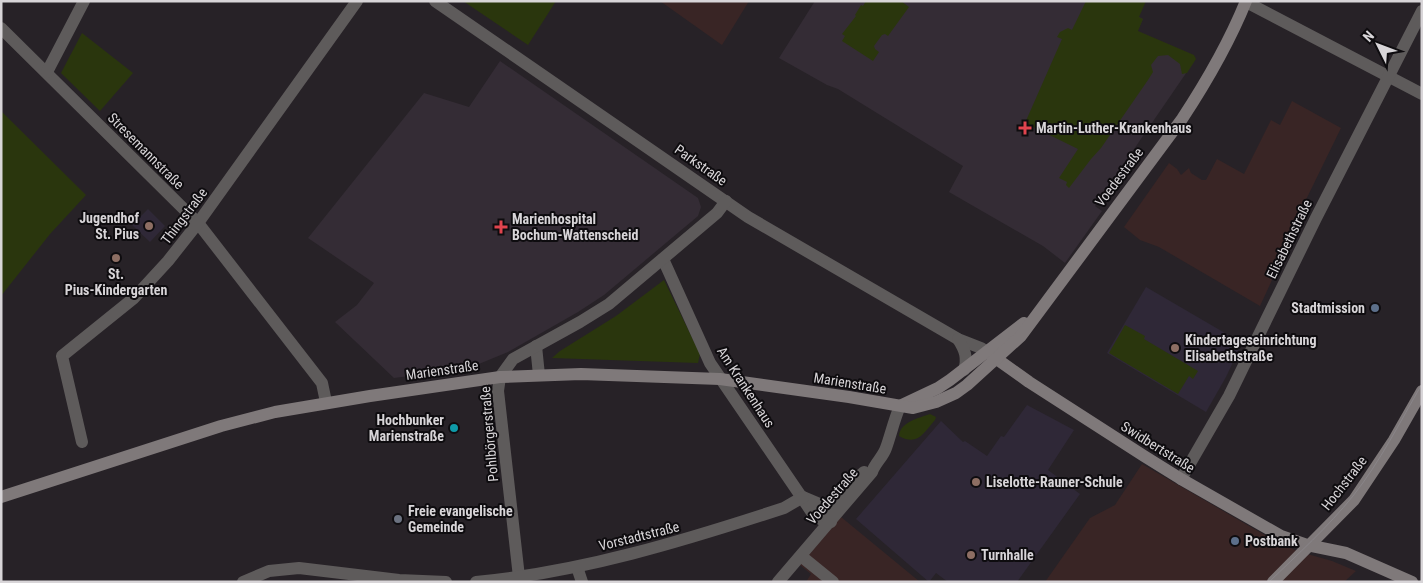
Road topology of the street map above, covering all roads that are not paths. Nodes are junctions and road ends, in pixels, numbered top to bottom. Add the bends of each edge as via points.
1 (84, 1) edge
2 (357, 1) edge
3 (436, 1) edge
4 (1246, 2) edge
5 (1422, 11) edge
6 (1, 28) edge
7 (47, 72) junction
8 (1388, 75) junction
9 (1422, 94) edge
10 (726, 201) junction
11 (198, 223) junction
12 (663, 260) junction
13 (958, 339) junction
14 (536, 346) junction
15 (992, 356) junction
16 (964, 370) junction
17 (539, 375) junction
18 (500, 377) junction
19 (720, 379) junction
20 (1422, 391) edge
21 (326, 402) junction
22 (900, 406) junction
23 (82, 442) dead end
24 (875, 465) junction
25 (1181, 480) junction
26 (1, 497) edge
27 (802, 497) junction
28 (829, 508) junction
29 (827, 521) junction
30 (1310, 546) junction
31 (801, 556) junction
32 (577, 567) junction
33 (519, 577) junction
34 (243, 582) edge
35 (446, 582) edge
36 (476, 582) edge
37 (582, 582) edge
38 (778, 582) edge
39 (833, 582) edge
40 (1274, 582) edge
41 (1412, 582) edge

1 - 7 street
2 - 11 street, Thingstraße
3 - 10 street, Parkstraße
4 - 8 street
4 - 15 main road, Voedestraße via 1227,45 1186,112 1021,336
5 - 8 street, Elisabethstraße
6 - 7 street, Stresemannstraße
7 - 11 street, Stresemannstraße
8 - 9 street
8 - 25 street, Elisabethstraße via 1233,387
10 - 12 street via 717,213
10 - 13 street, Parkstraße via 756,222
11 - 21 street, Stresemannstraße via 322,382
11 - 23 street, Thingstraße via 134,298 62,356
12 - 14 street via 609,304
12 - 19 street, Am Krankenhaus
13 - 15 street, Parkstraße
13 - 16 street via 966,354
14 - 17 street
14 - 18 street via 513,359
15 - 16 main road, Voedestraße
15 - 22 main road, Voedestraße via 956,393 925,406
15 - 25 main road, Swidbertstraße
16 - 22 main road, Voedestraße via 938,388
17 - 18 main road, Marienstraße
17 - 19 main road, Marienstraße
18 - 21 main road, Marienstraße
18 - 33 street, Pohlbörgerstraße via 498,391
19 - 22 main road, Marienstraße
19 - 27 street, Am Krankenhaus
20 - 30 main road, Hochstraße via 1359,492
21 - 26 main road, Marienstraße via 221,426
22 - 24 street, Voedestraße via 886,450
24 - 28 street, Voedestraße via 846,486
24 - 29 street, Voedestraße
25 - 30 main road, Swidbertstraße via 1281,536
27 - 28 street
27 - 29 street, Am Krankenhaus via 811,510
27 - 32 street, Vorstadtstraße via 784,508 703,534
28 - 29 street
29 - 31 street, Voedestraße
30 - 40 main road, Hochstraße
30 - 41 main road, Swidbertstraße via 1346,553
31 - 38 street, Voedestraße
31 - 39 street
32 - 33 street, Vorstadtstraße
32 - 37 street
33 - 36 street, Vorstadtstraße
34 - 35 street via 268,571 298,568

